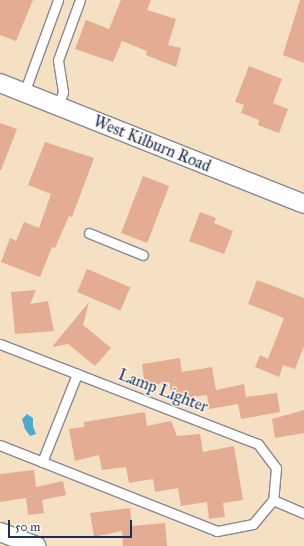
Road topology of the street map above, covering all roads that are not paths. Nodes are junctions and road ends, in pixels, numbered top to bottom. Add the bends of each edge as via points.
1 (58, 0) edge
2 (80, 0) edge
3 (0, 83) edge
4 (24, 93) junction
5 (58, 106) junction
6 (304, 204) edge
7 (89, 233) dead end
8 (143, 254) dead end
9 (0, 344) edge
10 (77, 374) junction
11 (0, 446) edge
12 (42, 462) junction
13 (274, 500) junction
14 (304, 513) edge
15 (0, 532) edge
16 (36, 546) edge

1 - 4 lane
2 - 5 lane via 58,60 63,92
3 - 4 street, West Kilburn Road
4 - 5 street, West Kilburn Road
5 - 6 street, West Kilburn Road
7 - 8 lane
9 - 10 lane, Lamp Lighter
10 - 12 lane
10 - 13 lane, Lamp Lighter via 258,444 276,468
11 - 12 lane
12 - 13 lane via 217,531 253,524
13 - 14 lane
15 - 16 street

